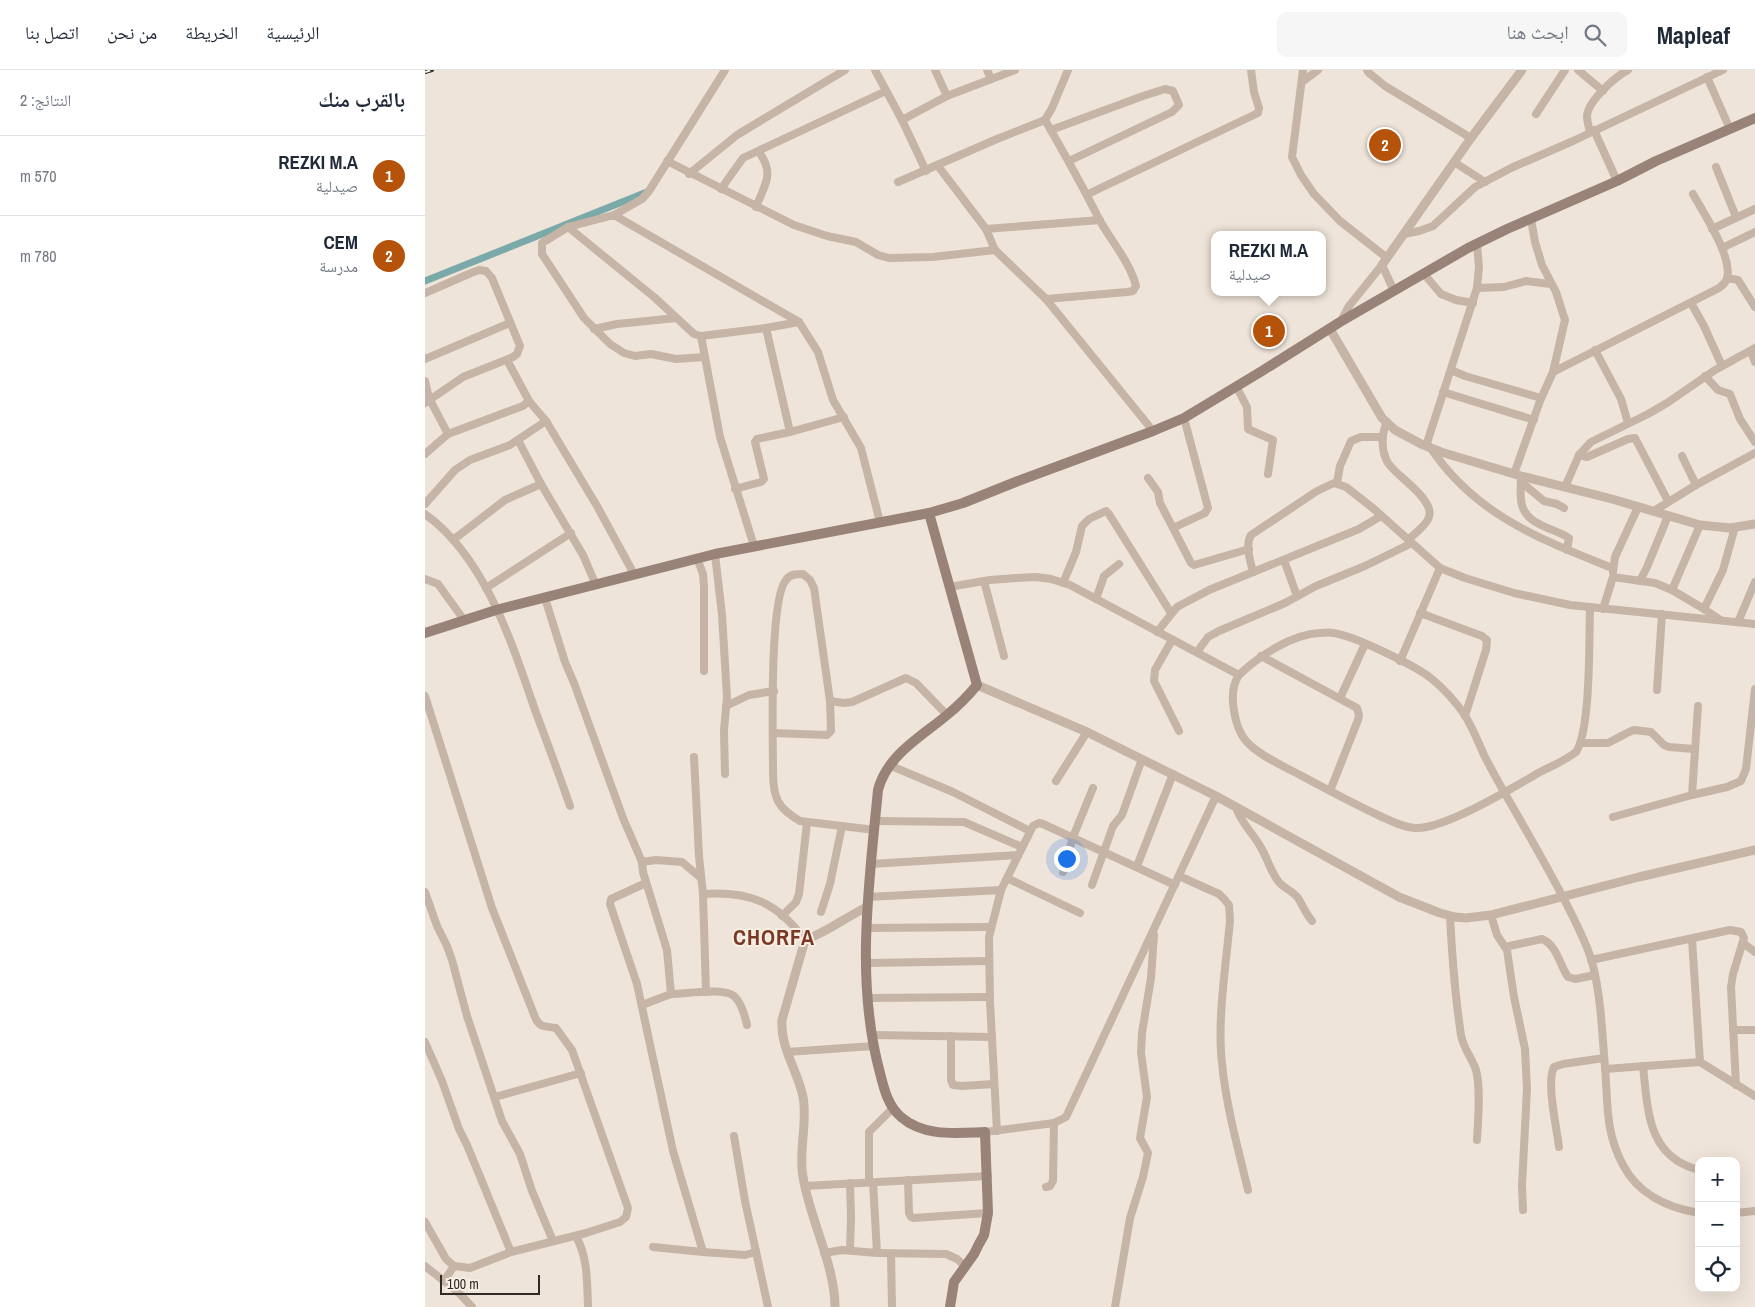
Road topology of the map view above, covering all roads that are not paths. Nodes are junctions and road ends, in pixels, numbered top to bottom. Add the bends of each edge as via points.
1 (725, 70) edge
2 (845, 70) edge
3 (875, 70) edge
4 (935, 70) edge
5 (987, 70) edge
6 (1015, 70) edge
7 (1068, 70) edge
8 (1251, 70) edge
9 (1303, 70) edge
10 (1318, 70) edge
11 (1367, 70) edge
12 (1522, 70) edge
13 (1565, 70) edge
14 (1578, 70) edge
15 (1628, 70) edge
16 (1723, 70) edge
17 (1707, 77) junction
18 (991, 79) junction
19 (1302, 82) junction
20 (886, 91) junction
21 (1603, 91) junction
22 (947, 96) junction
23 (1536, 114) dead end
24 (1755, 118) edge
25 (902, 120) junction
26 (1045, 120) junction
27 (1730, 129) junction
28 (1051, 130) junction
29 (1592, 131) junction
30 (1471, 138) junction
31 (759, 152) junction
32 (667, 161) junction
33 (1069, 161) junction
34 (1455, 162) junction
35 (937, 166) junction
36 (1716, 167) dead end
37 (926, 171) junction
38 (689, 174) junction
39 (1617, 181) junction
40 (898, 182) dead end
41 (1485, 182) junction
42 (721, 189) junction
43 (1088, 194) junction
44 (1693, 194) dead end
45 (756, 207) junction
46 (1755, 209) edge
47 (614, 215) junction
48 (1736, 217) junction
49 (1531, 219) junction
50 (1100, 220) junction
51 (568, 227) junction
52 (986, 228) junction
53 (1712, 229) junction
54 (1755, 232) edge
55 (1404, 234) junction
56 (1477, 244) junction
57 (1722, 248) junction
58 (995, 250) junction
59 (1384, 262) junction
60 (1424, 274) junction
61 (1727, 278) junction
62 (1550, 284) junction
63 (1477, 288) junction
64 (1394, 291) junction
65 (425, 293) edge
66 (1046, 300) junction
67 (1473, 303) junction
68 (1691, 303) junction
69 (1755, 307) edge
70 (676, 318) junction
71 (799, 322) junction
72 (1340, 322) junction
73 (509, 323) junction
74 (766, 328) junction
75 (594, 329) junction
76 (1330, 329) junction
77 (701, 336) junction
78 (1595, 350) junction
79 (1754, 356) edge
80 (705, 357) junction
81 (425, 359) edge
82 (507, 360) junction
83 (1722, 366) junction
84 (1451, 370) junction
85 (1553, 372) junction
86 (1705, 376) junction
87 (425, 381) edge
88 (1236, 386) junction
89 (1443, 392) junction
90 (1541, 398) junction
91 (427, 401) edge
92 (529, 401) junction
93 (844, 417) junction
94 (1184, 418) junction
95 (1534, 420) junction
96 (546, 421) junction
97 (1387, 422) junction
98 (1629, 423) junction
99 (1153, 431) junction
100 (790, 432) junction
101 (447, 434) junction
102 (1382, 437) junction
103 (518, 440) junction
104 (1755, 442) edge
105 (1428, 447) junction
106 (1755, 453) edge
107 (425, 454) edge
108 (1579, 455) junction
109 (1682, 456) dead end
110 (1268, 474) dead end
111 (1519, 477) junction
112 (1148, 478) dead end
113 (1337, 483) junction
114 (541, 484) junction
115 (1697, 485) junction
116 (1565, 487) junction
117 (735, 489) junction
118 (1668, 501) junction
119 (425, 504) edge
120 (1638, 507) junction
121 (1564, 508) dead end
122 (1654, 511) junction
123 (929, 513) junction
124 (425, 514) edge
125 (1381, 516) junction
126 (1668, 516) junction
127 (880, 522) junction
128 (1755, 524) edge
129 (1699, 525) junction
130 (1735, 527) junction
131 (1173, 528) junction
132 (571, 533) junction
133 (453, 540) junction
134 (1410, 541) junction
135 (753, 546) junction
136 (1249, 550) junction
137 (1567, 550) junction
138 (715, 554) junction
139 (697, 558) junction
140 (1284, 560) junction
141 (1119, 564) dead end
142 (1440, 568) junction
143 (1612, 568) junction
144 (1253, 572) junction
145 (634, 574) junction
146 (1613, 577) junction
147 (425, 580) edge
148 (1640, 580) junction
149 (984, 581) junction
150 (1755, 582) edge
151 (1063, 583) junction
152 (596, 585) junction
153 (949, 587) junction
154 (486, 588) junction
155 (1672, 590) junction
156 (1297, 596) junction
157 (545, 598) junction
158 (1095, 599) junction
159 (1590, 607) junction
160 (1603, 609) junction
161 (1703, 609) junction
162 (496, 610) junction
163 (1420, 613) junction
164 (1171, 614) junction
165 (1663, 614) junction
166 (464, 620) junction
167 (1720, 620) junction
168 (1738, 622) junction
169 (1755, 624) edge
170 (1157, 632) junction
171 (425, 633) edge
172 (1172, 640) junction
173 (1365, 644) junction
174 (1197, 652) junction
175 (1004, 656) dead end
176 (1261, 656) junction
177 (1400, 661) junction
178 (704, 671) dead end
179 (1239, 675) junction
180 (977, 685) junction
181 (1755, 689) edge
182 (1657, 690) dead end
183 (773, 691) junction
184 (425, 696) edge
185 (1340, 698) junction
186 (831, 701) junction
187 (726, 706) junction
188 (1698, 706) dead end
189 (947, 715) junction
190 (1465, 716) junction
191 (1179, 731) dead end
192 (1087, 732) junction
193 (773, 733) junction
194 (1581, 743) junction
195 (1694, 749) junction
196 (694, 757) dead end
197 (1142, 759) junction
198 (889, 766) junction
199 (725, 774) dead end
200 (1173, 774) junction
201 (1056, 781) dead end
202 (1093, 788) dead end
203 (1330, 790) junction
204 (1504, 792) junction
205 (1691, 795) junction
206 (1216, 796) junction
207 (570, 806) dead end
208 (1236, 807) junction
209 (1613, 817) dead end
210 (807, 823) junction
211 (842, 826) junction
212 (875, 826) junction
213 (1030, 831) junction
214 (1073, 838) junction
215 (1022, 847) junction
216 (1755, 850) edge
217 (1104, 852) junction
218 (1018, 856) junction
219 (641, 862) junction
220 (871, 864) junction
221 (1137, 866) junction
222 (1063, 872) dead end
223 (1179, 876) junction
224 (701, 878) junction
225 (1007, 878) junction
226 (646, 884) junction
227 (1092, 885) dead end
228 (1175, 885) junction
229 (1001, 890) junction
230 (425, 892) edge
231 (703, 894) junction
232 (1563, 897) junction
233 (868, 902) junction
234 (821, 912) dead end
235 (1080, 913) dead end
236 (1491, 915) junction
237 (782, 916) junction
238 (1450, 916) junction
239 (1312, 921) dead end
240 (990, 927) junction
241 (866, 928) junction
242 (1154, 930) junction
243 (1692, 939) junction
244 (805, 940) junction
245 (1743, 943) junction
246 (1505, 947) junction
247 (1755, 952) edge
248 (1591, 960) junction
249 (989, 961) junction
250 (867, 964) junction
251 (1595, 975) junction
252 (706, 992) junction
253 (671, 994) junction
254 (990, 997) junction
255 (868, 998) junction
256 (642, 1005) junction
257 (747, 1025) dead end
258 (1733, 1030) junction
259 (1755, 1030) edge
260 (873, 1035) junction
261 (951, 1036) junction
262 (992, 1037) junction
263 (425, 1042) edge
264 (873, 1046) junction
265 (787, 1052) junction
266 (1604, 1058) junction
267 (1699, 1062) junction
268 (1643, 1066) junction
269 (1605, 1069) junction
270 (581, 1073) junction
271 (995, 1084) junction
272 (1736, 1085) junction
273 (1755, 1096) edge
274 (495, 1097) junction
275 (893, 1108) junction
276 (1054, 1123) junction
277 (997, 1131) junction
278 (985, 1132) junction
279 (734, 1136) dead end
280 (1477, 1140) dead end
281 (1559, 1147) dead end
282 (1695, 1169) edge
283 (988, 1176) junction
284 (908, 1180) junction
285 (871, 1182) junction
286 (850, 1184) junction
287 (805, 1186) junction
288 (1046, 1187) dead end
289 (1248, 1190) dead end
290 (1523, 1210) dead end
291 (1755, 1211) edge
292 (1695, 1212) edge
293 (1740, 1212) edge
294 (988, 1213) junction
295 (425, 1222) edge
296 (576, 1236) junction
297 (553, 1241) junction
298 (653, 1247) dead end
299 (850, 1250) junction
300 (511, 1252) junction
301 (703, 1252) junction
302 (756, 1252) junction
303 (824, 1253) junction
304 (877, 1254) junction
305 (891, 1254) junction
306 (425, 1266) edge
307 (454, 1266) junction
308 (965, 1266) junction
309 (444, 1281) junction
310 (472, 1307) edge
311 (588, 1307) edge
312 (768, 1307) edge
313 (835, 1307) edge
314 (892, 1307) edge
315 (950, 1307) edge
316 (1115, 1307) edge

1 - 32 street
2 - 38 street via 737,135
3 - 20 street
4 - 22 street
5 - 18 street
6 - 18 street
7 - 26 street
8 - 43 street via 1258,113
9 - 19 street
10 - 19 street
11 - 30 street via 1385,86
12 - 30 street
13 - 23 street
14 - 21 street
15 - 21 street
16 - 17 street
17 - 27 street
17 - 29 street
18 - 22 street
19 - 59 street via 1292,157 1314,194
20 - 25 street
20 - 31 street
21 - 29 street via 1587,115
22 - 25 street
24 - 27 main road
25 - 37 street
26 - 28 street
26 - 35 street
27 - 39 main road
28 - 33 street
28 - 33 street via 1143,96 1165,89 1173,91 1179,105 1172,112
29 - 39 street
29 - 41 street
30 - 34 street
31 - 42 street via 743,158
31 - 45 street via 769,176
32 - 38 street
32 - 47 street via 642,199
33 - 43 street
34 - 41 street
34 - 55 street
35 - 37 street
35 - 52 street
36 - 48 street
37 - 40 street
38 - 42 street
39 - 49 main road
41 - 55 street via 1464,195 1433,226
42 - 45 street
43 - 50 street
44 - 53 street
45 - 58 street via 794,225 856,242 889,258 957,256
46 - 48 street
47 - 51 street
47 - 71 street
48 - 53 street
49 - 56 main road
49 - 62 street via 1535,242
50 - 52 street
50 - 66 street via 1136,289
51 - 70 street
51 - 75 street via 542,243 542,254
52 - 58 street
53 - 57 street
54 - 57 street
55 - 59 street
56 - 60 main road
56 - 63 street
57 - 61 street
58 - 66 street
59 - 64 street
59 - 72 street
60 - 64 main road
60 - 67 street via 1441,294
61 - 68 street via 1719,288
61 - 69 street via 1737,280
62 - 63 street via 1526,281 1498,288
62 - 85 street via 1565,320
63 - 67 street
64 - 72 main road
65 - 73 street via 479,270 485,271 491,278
66 - 99 street
67 - 84 street
68 - 78 street
68 - 83 street
70 - 75 street
70 - 77 street
71 - 74 street
71 - 93 street via 818,352 833,400
72 - 76 main road
73 - 81 street
73 - 82 street via 520,346 517,354
74 - 77 street
74 - 100 street
75 - 80 street via 610,344 635,356
76 - 88 main road
76 - 97 street via 1376,410
77 - 80 street
78 - 85 street
78 - 98 street via 1621,399
79 - 83 street
80 - 117 street via 720,437
82 - 91 street via 463,376
82 - 92 street
83 - 86 street
84 - 89 street
84 - 90 street
85 - 90 street
86 - 98 street via 1667,404
86 - 104 street via 1715,388 1730,394 1740,419
87 - 91 street
88 - 94 main road
88 - 110 street via 1247,407 1248,429 1273,440
89 - 95 street
89 - 105 street
90 - 95 street
91 - 101 street
92 - 96 street
92 - 101 street
93 - 100 street
93 - 127 street via 861,448
94 - 99 main road
94 - 131 street via 1208,508 1205,513
95 - 111 street
96 - 103 street
96 - 145 street
97 - 102 street
97 - 105 street via 1395,430
98 - 108 street via 1591,442
99 - 123 main road
100 - 117 street via 757,439 764,480
101 - 107 street
102 - 113 street via 1361,437 1351,441
102 - 134 street via 1388,463 1415,489 1430,513 1429,519
103 - 114 street
103 - 119 street via 470,460 455,470
105 - 111 street
105 - 137 street via 1452,477 1485,506
106 - 115 street
108 - 116 street
108 - 118 street via 1587,457 1635,438
109 - 115 street
111 - 116 street
111 - 121 street via 1544,501
111 - 137 street via 1525,514 1569,538
112 - 131 street via 1158,492
113 - 125 street
113 - 136 street via 1328,484 1254,532 1248,541
114 - 132 street
114 - 133 street via 505,500
115 - 118 street
116 - 120 street
117 - 135 street
118 - 122 street
120 - 122 street
120 - 143 street
122 - 126 street
123 - 127 main road
123 - 153 main road
124 - 133 street
125 - 134 street
125 - 140 street via 1359,529
126 - 129 street
126 - 148 street
127 - 135 main road
128 - 130 street
129 - 130 street
129 - 155 street
130 - 161 street via 1723,570
131 - 136 street via 1194,565
132 - 152 street
132 - 154 street
133 - 154 street
134 - 142 street
134 - 156 street via 1365,566
135 - 138 main road
136 - 144 street
137 - 143 street
138 - 139 main road
138 - 187 street via 722,614
139 - 145 main road
139 - 178 street via 704,586
140 - 144 street
140 - 156 street
141 - 158 street via 1104,576
142 - 159 street via 1507,591
142 - 163 street
143 - 146 street
144 - 164 street via 1185,602
145 - 152 main road
146 - 148 street
146 - 160 street
147 - 166 street via 439,584
148 - 155 street
149 - 151 street via 1037,577
149 - 153 street
149 - 175 street
150 - 168 street
151 - 158 street
151 - 164 street via 1076,552 1082,526 1105,511
152 - 157 main road
153 - 180 main road
154 - 162 street
155 - 161 street
156 - 174 street via 1208,637
157 - 162 main road
157 - 219 street via 565,662
158 - 170 street
159 - 160 street
159 - 194 street via 1587,694
160 - 165 street
161 - 167 street
162 - 166 main road
162 - 207 street via 510,637
163 - 177 street
163 - 190 street via 1487,640
164 - 170 street
165 - 167 street
165 - 182 street
166 - 171 main road
167 - 168 street
168 - 169 street
170 - 172 street
172 - 174 street
172 - 191 street via 1155,670 1154,681
173 - 176 street via 1334,633 1318,633
173 - 177 street
173 - 185 street
174 - 179 street
176 - 179 street
176 - 185 street
177 - 190 street via 1433,680
179 - 203 street via 1234,687 1235,718 1249,745
180 - 189 main road
180 - 192 street
181 - 205 street via 1744,776 1736,784
183 - 186 street via 777,615 782,586 789,576 803,574 814,588
183 - 187 street via 749,695
183 - 193 street
184 - 270 street via 489,899 537,1024 556,1028 572,1050
185 - 203 street via 1357,708 1359,715
186 - 189 street via 852,702 906,678 916,683
186 - 193 street via 831,731 827,736
187 - 199 street
188 - 195 street
189 - 198 main road
190 - 204 street
192 - 197 street
192 - 201 street
193 - 210 street via 773,782 777,801 790,816
194 - 195 street via 1608,743 1634,730 1651,732 1669,747
194 - 204 street via 1571,756
195 - 205 street
196 - 224 street
197 - 200 street
197 - 217 street via 1123,815 1113,826
198 - 212 main road via 878,790
198 - 213 street via 953,792
200 - 206 street
200 - 221 street
202 - 214 street
203 - 204 street via 1387,819 1414,828 1427,828 1448,821
204 - 232 street
205 - 209 street
206 - 208 street
206 - 223 street
208 - 238 street via 1399,897
208 - 239 street via 1279,883 1299,898 1305,914
210 - 211 street
210 - 237 street via 799,894 796,902
211 - 212 street
211 - 234 street
212 - 215 street via 964,822
212 - 220 main road
213 - 214 street via 1039,823
213 - 215 street
214 - 217 street
214 - 222 street
215 - 218 street
216 - 232 street
217 - 221 street
217 - 227 street
218 - 220 street
218 - 225 street
219 - 224 street via 682,862
219 - 226 street
220 - 233 main road
221 - 228 street
223 - 228 street
223 - 289 street via 1219,894 1229,905 1221,1062
224 - 231 street
225 - 229 street
225 - 235 street
226 - 253 street via 667,950
226 - 256 street via 610,902
228 - 242 street
229 - 233 street
229 - 240 street
230 - 274 street via 452,960
231 - 237 street via 756,898
231 - 252 street
232 - 236 street
232 - 248 street
233 - 241 main road
233 - 244 street via 855,913
236 - 238 street
236 - 246 street via 1497,935
237 - 244 street
238 - 280 street via 1461,1037 1476,1071
240 - 241 street
240 - 249 street
241 - 250 main road
242 - 276 street via 1070,1110 1066,1117
242 - 316 street via 1141,1053 1147,1097 1140,1138 1148,1153 1130,1218
243 - 245 street via 1736,930 1743,935
243 - 248 street
243 - 267 street
244 - 265 street via 782,1020
245 - 247 street
245 - 258 street via 1732,980
246 - 251 street via 1543,938 1562,962 1568,977 1575,980
246 - 290 street via 1526,1058
248 - 251 street
249 - 250 street
249 - 254 street
250 - 255 main road
251 - 266 street
252 - 253 street
252 - 257 street via 733,995
253 - 256 street
254 - 255 street
254 - 262 street
255 - 260 main road
256 - 301 street via 673,1151
258 - 259 street
258 - 272 street
260 - 261 street
260 - 264 main road
261 - 262 street
261 - 271 street via 953,1086
262 - 271 street
263 - 300 street
264 - 265 street
264 - 275 main road
265 - 287 street via 803,1099
266 - 269 street
266 - 281 street via 1554,1067 1551,1086
267 - 268 street
267 - 272 street
268 - 269 street
268 - 282 street via 1654,1134 1673,1159
269 - 292 street via 1609,1131 1629,1176 1669,1206
270 - 274 street
270 - 296 street via 628,1208 626,1217 619,1222
271 - 277 street
272 - 273 street
274 - 297 street
275 - 278 main road via 915,1126 932,1131
275 - 285 street via 869,1132
276 - 277 street
276 - 288 street via 1053,1181
277 - 278 street
278 - 283 main road
279 - 302 street
283 - 284 street
283 - 294 main road
284 - 285 street
284 - 294 street via 911,1217
285 - 286 street
285 - 304 street
286 - 287 street
286 - 299 street
287 - 303 street
291 - 293 street
294 - 308 main road via 984,1235
295 - 307 street via 446,1259
296 - 297 street
296 - 311 street via 586,1264
297 - 300 street
298 - 301 street
299 - 303 street
299 - 304 street
300 - 307 street via 470,1268
301 - 302 street via 736,1255
302 - 312 street
303 - 313 street via 834,1284
304 - 305 street
305 - 308 street via 946,1254
305 - 314 street
306 - 309 street
307 - 309 street
308 - 315 main road via 953,1282
309 - 310 street

